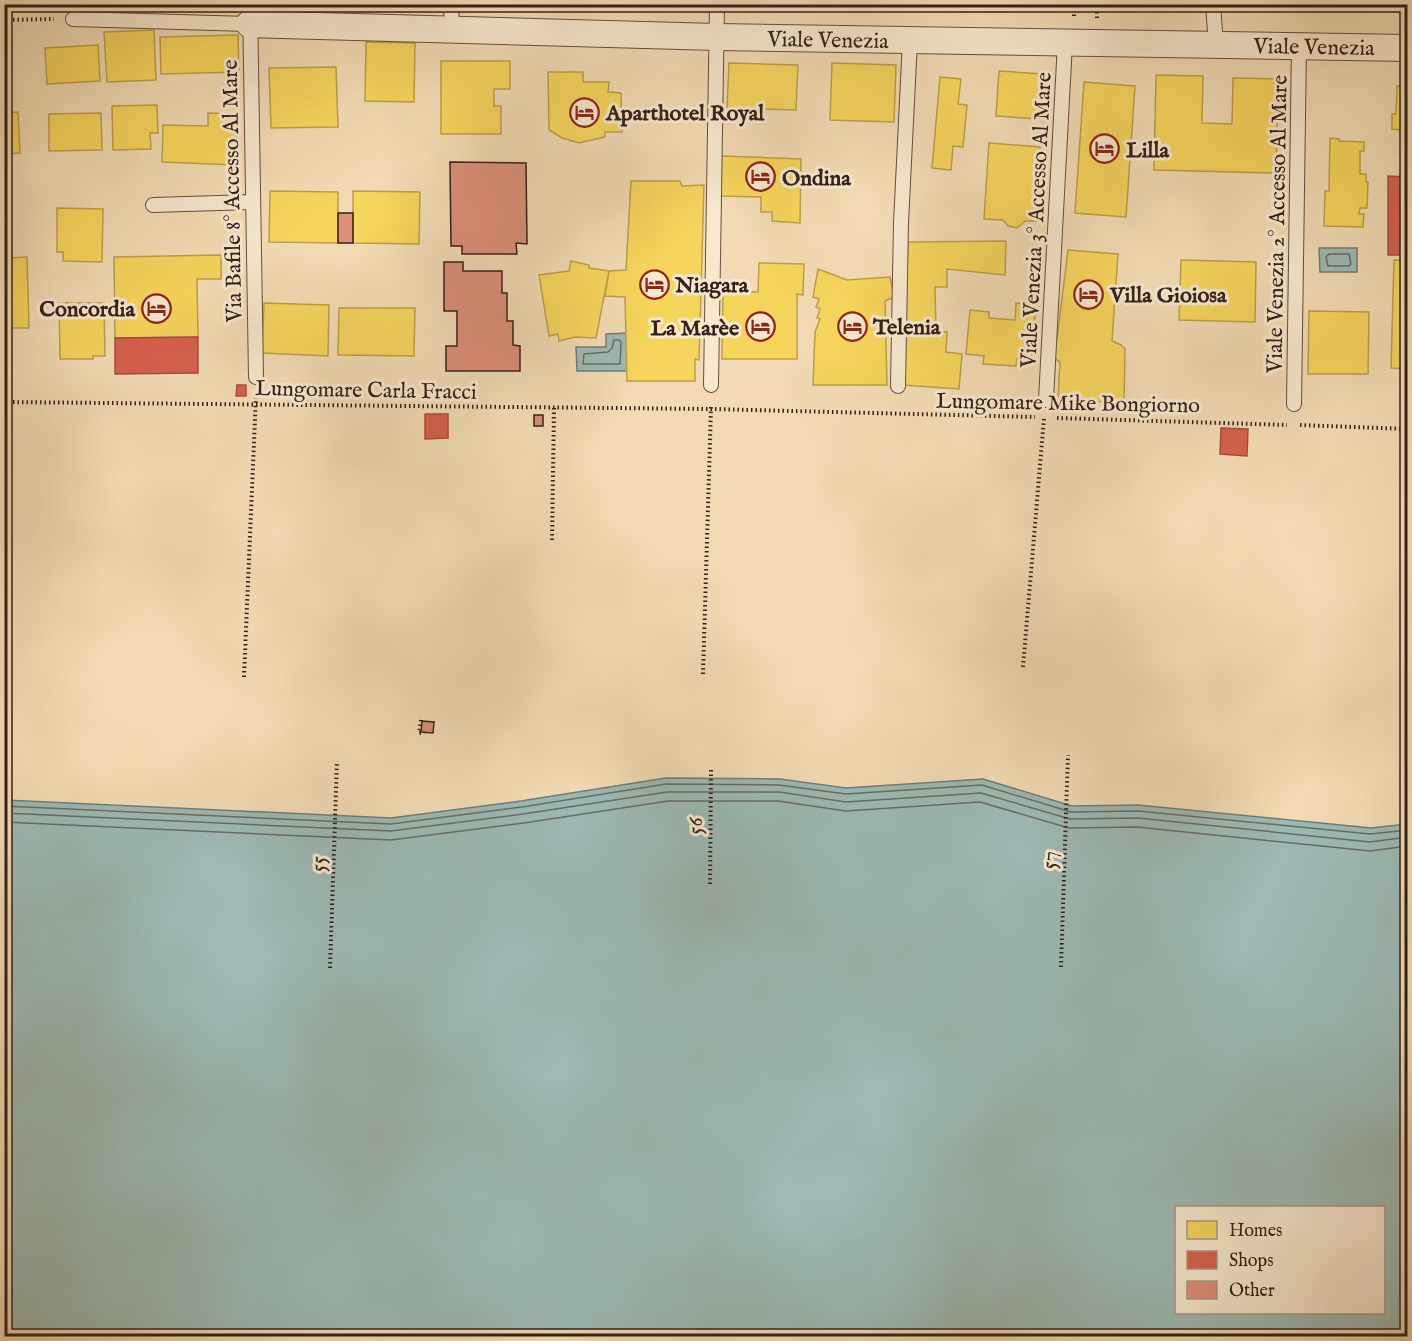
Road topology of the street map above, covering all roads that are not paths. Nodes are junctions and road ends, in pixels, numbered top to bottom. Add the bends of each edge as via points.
1 (717, 4) edge
2 (1213, 4) edge
3 (250, 14) edge
4 (452, 17) edge
5 (73, 19) road end
6 (717, 36) junction
7 (910, 40) junction
8 (1065, 43) junction
9 (1216, 45) junction
10 (1299, 45) junction
11 (1407, 48) edge
12 (252, 202) junction
13 (153, 205) dead end
14 (256, 377) dead end
15 (711, 386) dead end
16 (898, 386) dead end
17 (1046, 400) dead end
18 (1294, 404) dead end

1 - 6 lane
2 - 9 lane
3 - 4 street, Viale Venezia
3 - 5 lane
3 - 12 lane, Via Bafile 8° Accesso Al Mare
4 - 6 street, Viale Venezia
6 - 7 street, Viale Venezia
6 - 15 lane
7 - 8 street, Viale Venezia
7 - 16 lane
8 - 9 street, Viale Venezia
8 - 17 lane, Viale Venezia 3° Accesso Al Mare
9 - 10 street, Viale Venezia
10 - 11 street, Viale Venezia
10 - 18 lane, Viale Venezia 2° Accesso Al Mare
12 - 13 lane
12 - 14 lane, Via Bafile 8° Accesso Al Mare

